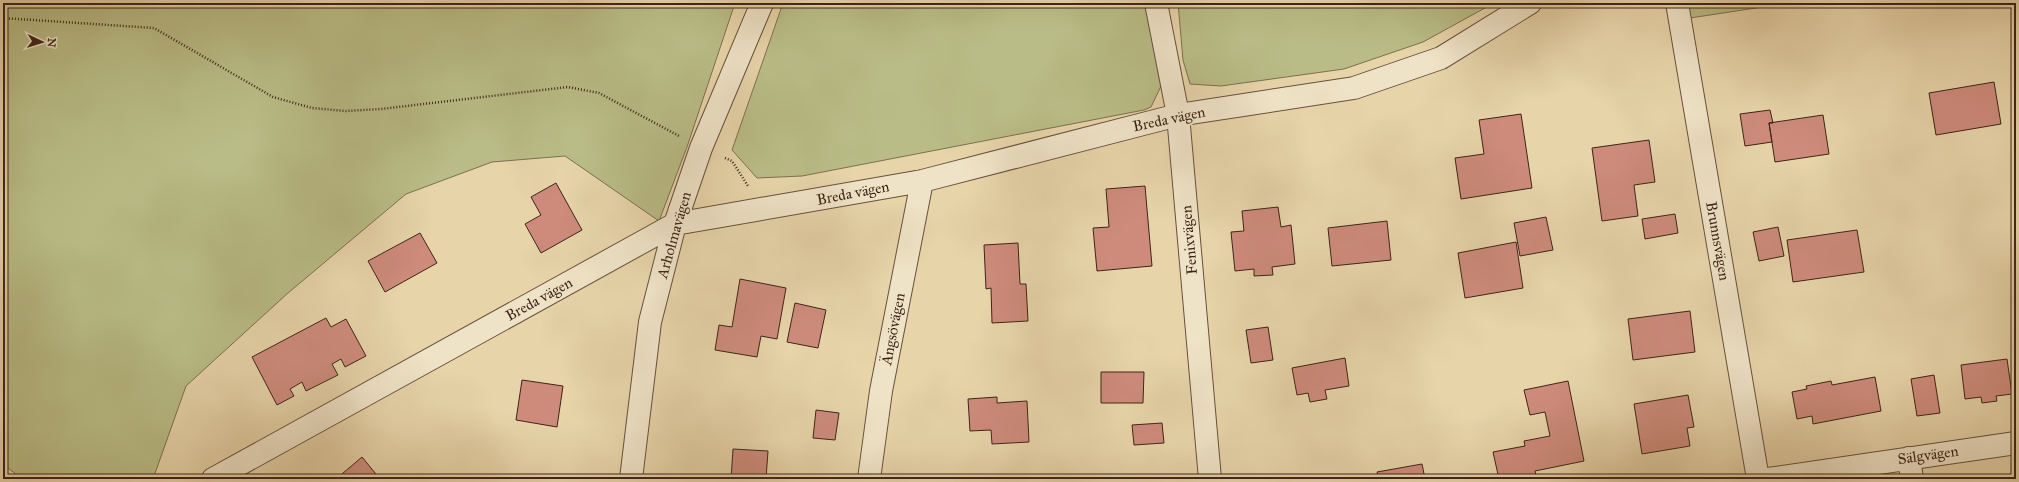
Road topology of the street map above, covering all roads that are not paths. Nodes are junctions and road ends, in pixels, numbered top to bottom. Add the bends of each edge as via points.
1 (762, 3) edge
2 (1156, 3) edge
3 (1530, 3) edge
4 (1677, 3) edge
5 (1178, 115) junction
6 (922, 181) junction
7 (675, 224) junction
8 (2016, 443) edge
9 (1911, 469) edge
10 (213, 479) edge
11 (631, 479) edge
12 (869, 479) edge
13 (1210, 479) edge
14 (1758, 479) edge
15 (1768, 479) edge

1 - 7 street, Arholmavägen via 701,148
2 - 5 street, Fenixvägen
3 - 5 street, Breda vägen via 1441,58 1354,88
4 - 14 street, Brunnsvägen
5 - 6 street, Breda vägen
5 - 13 street, Fenixvägen
6 - 7 street, Breda vägen
6 - 12 street, Ängsövägen via 881,391
7 - 10 street, Breda vägen
7 - 11 street, Arholmavägen via 650,322
8 - 9 street, Sälgvägen
9 - 15 street, Sälgvägen

